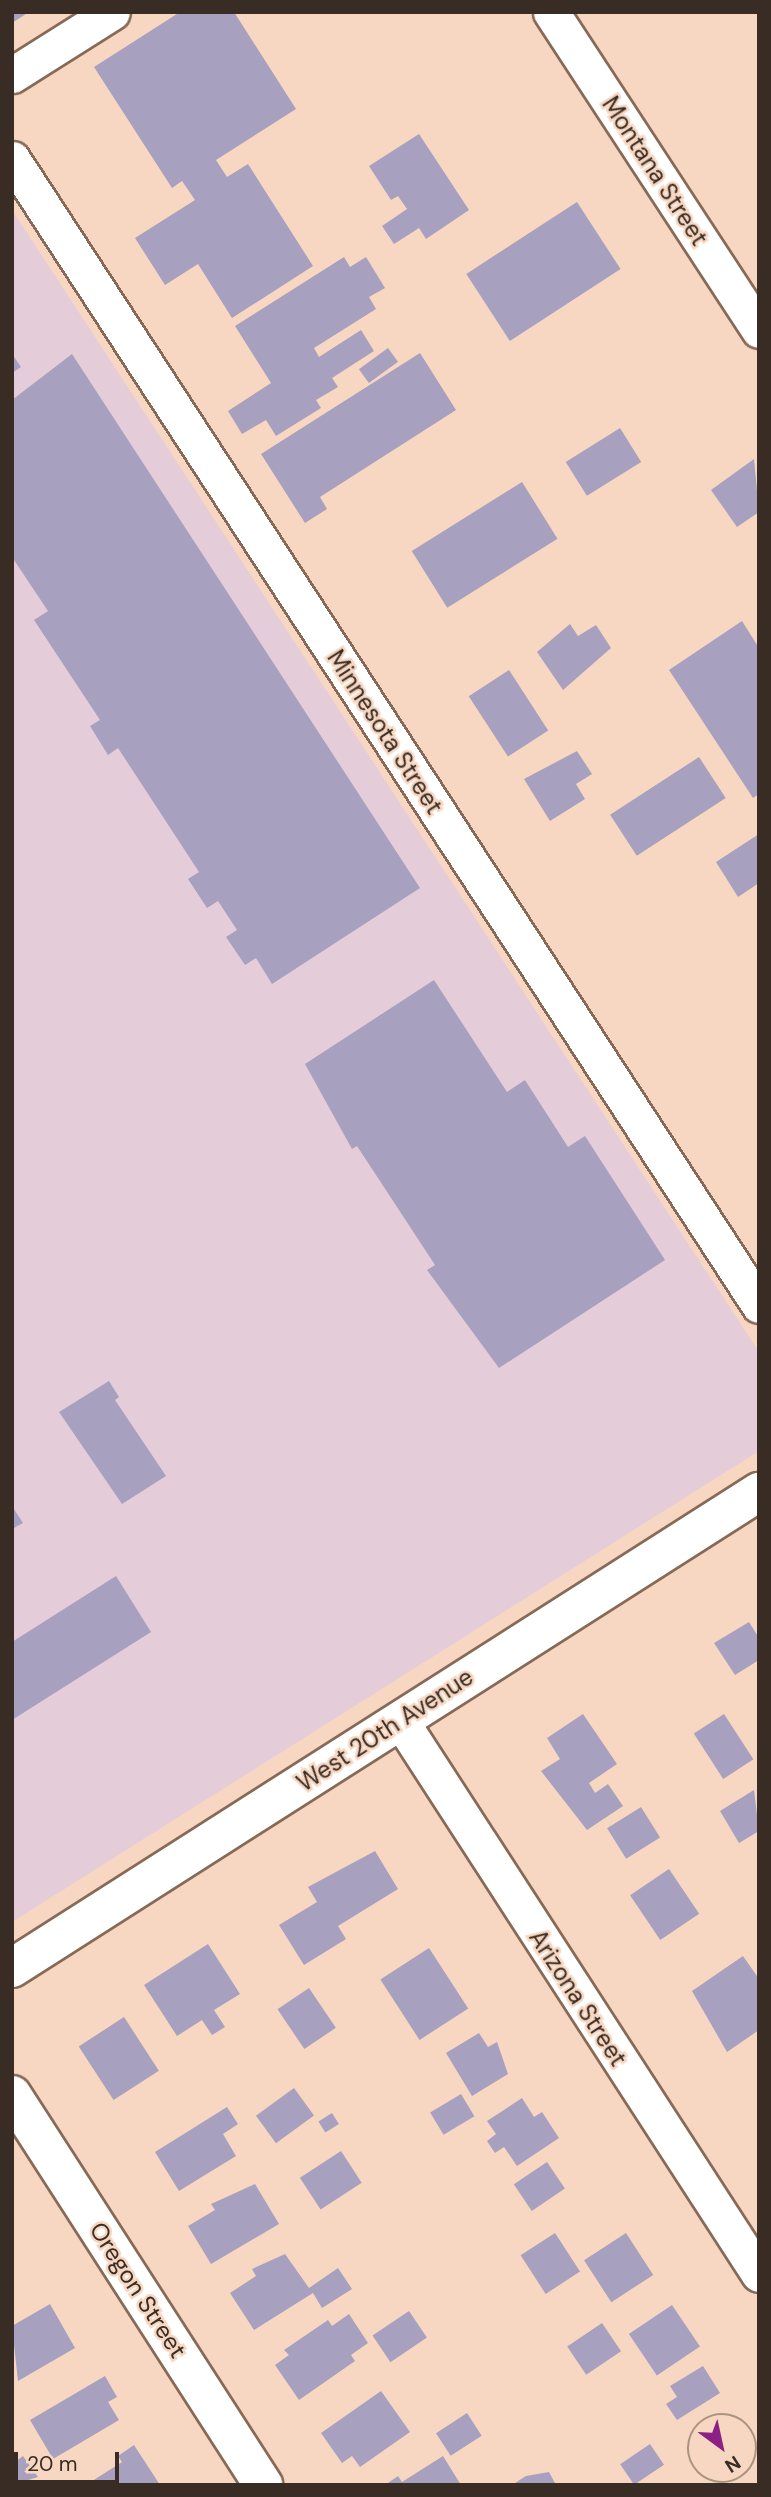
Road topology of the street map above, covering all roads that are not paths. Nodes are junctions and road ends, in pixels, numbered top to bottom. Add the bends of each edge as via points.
1 (112, 12) edge
2 (551, 12) edge
3 (12, 75) edge
4 (12, 159) edge
5 (759, 330) edge
6 (759, 1305) edge
7 (759, 1492) edge
8 (400, 1720) junction
9 (12, 1968) edge
10 (12, 2095) edge
11 (759, 2274) edge
12 (263, 2485) edge

1 - 3 street
2 - 5 street, Montana Street
4 - 6 street, Minnesota Street
7 - 8 main road, West 20th Avenue
8 - 9 main road, West 20th Avenue
8 - 11 street, Arizona Street
10 - 12 main road, Oregon Street

